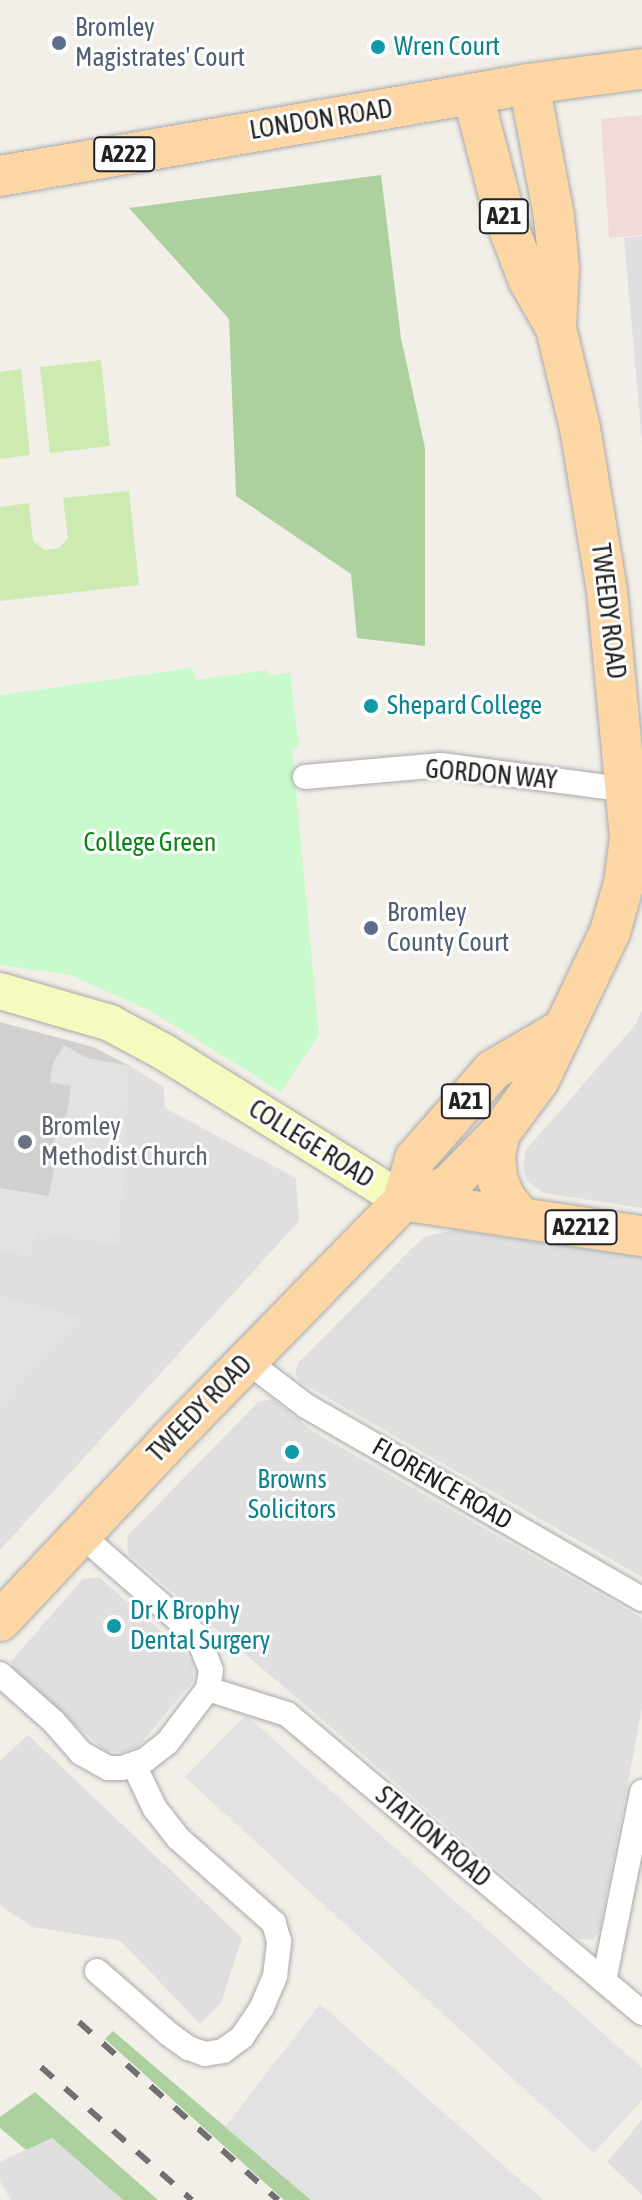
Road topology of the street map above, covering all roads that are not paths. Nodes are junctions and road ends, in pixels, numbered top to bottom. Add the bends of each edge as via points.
1 (642, 69) edge
2 (529, 84) junction
3 (473, 95) junction
4 (0, 176) edge
5 (556, 328) junction
6 (305, 777) dead end
7 (628, 790) junction
8 (0, 991) edge
9 (563, 1029) junction
10 (500, 1133) junction
11 (403, 1201) junction
12 (521, 1218) junction
13 (642, 1236) edge
14 (247, 1361) junction
15 (80, 1534) junction
16 (642, 1599) edge
17 (0, 1621) edge
18 (0, 1674) edge
19 (208, 1689) junction
20 (134, 1765) junction
21 (642, 1792) edge
22 (97, 1971) dead end
23 (604, 1981) junction
24 (642, 2013) edge

1 - 2 main road, LONDON ROAD
2 - 3 main road, LONDON ROAD
2 - 5 main road, TWEEDY ROAD / A21 via 554,216 559,268
3 - 4 main road, LONDON ROAD / A222
3 - 5 main road, TWEEDY ROAD / A21 via 505,218 528,279
5 - 7 main road, TWEEDY ROAD / A21 via 580,428 607,591
6 - 7 street, GORDON WAY via 441,765
7 - 9 main road, TWEEDY ROAD / A21 via 630,838 624,883 610,932
8 - 11 street, COLLEGE ROAD via 110,1023
9 - 10 main road, TWEEDY ROAD / A21 via 539,1080
9 - 11 main road, TWEEDY ROAD / A21 via 493,1070 415,1159
10 - 11 main road, TWEEDY ROAD / A21 via 448,1186
10 - 12 main road via 497,1178
11 - 12 main road, COLLEGE ROAD / A2212
11 - 14 main road, TWEEDY ROAD / A21
12 - 13 main road, COLLEGE ROAD / A2212
14 - 15 main road, TWEEDY ROAD / A21
14 - 16 street, FLORENCE ROAD via 306,1406
15 - 17 main road, TWEEDY ROAD / A21
15 - 19 street via 198,1637 211,1670
18 - 20 street via 95,1763 108,1768
19 - 20 street via 167,1743
19 - 23 street, STATION ROAD via 287,1714
20 - 22 street via 155,1809 178,1838 274,1923 279,1941 275,1976 242,2037 223,2051 205,2054 169,2034
21 - 23 street
23 - 24 street, STATION ROAD

